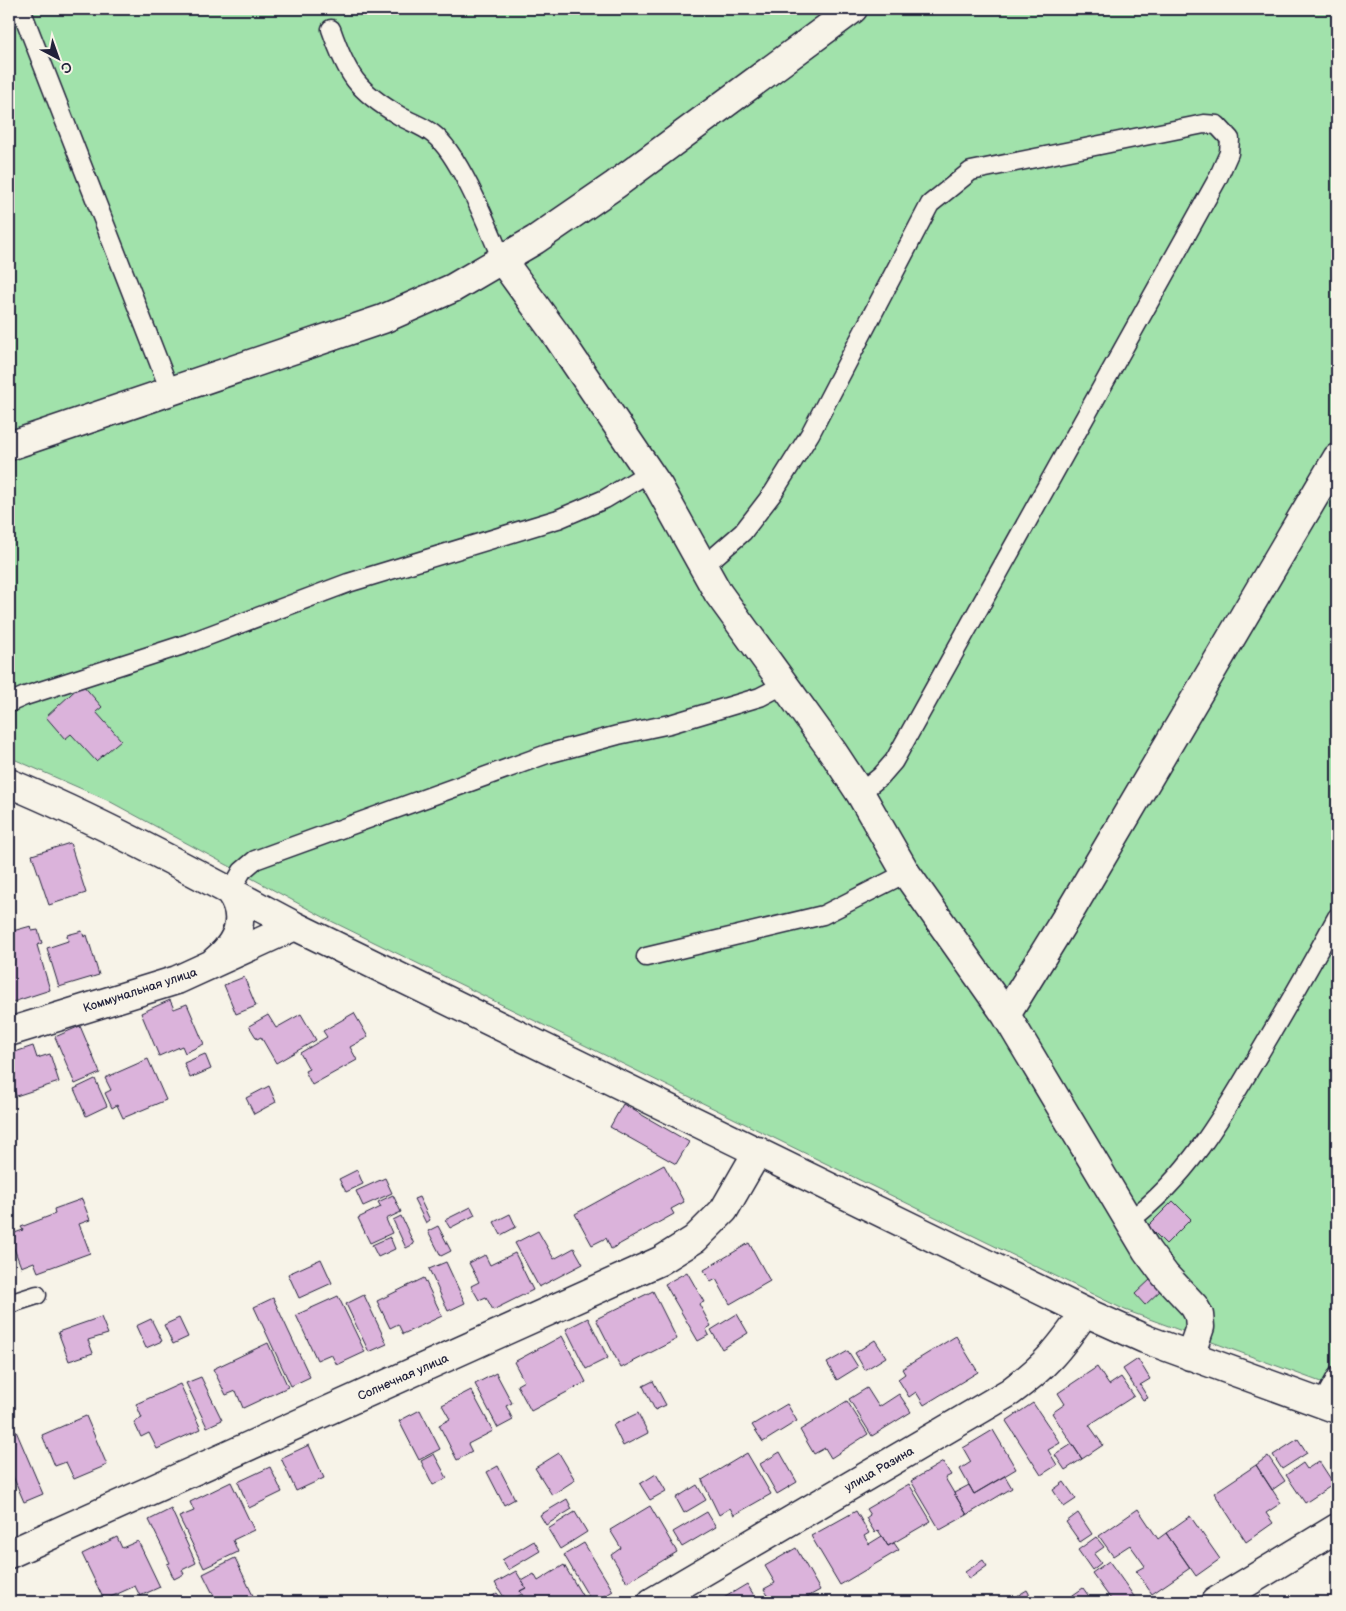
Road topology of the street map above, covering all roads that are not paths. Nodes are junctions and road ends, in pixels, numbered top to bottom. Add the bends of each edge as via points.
1 (21, 9) edge
2 (852, 9) edge
3 (331, 29) dead end
4 (502, 260) junction
5 (170, 391) junction
6 (9, 446) edge
7 (1337, 458) edge
8 (650, 472) junction
9 (704, 566) junction
10 (783, 685) junction
11 (9, 703) edge
12 (9, 783) edge
13 (860, 792) junction
14 (906, 873) junction
15 (230, 892) junction
16 (1337, 917) edge
17 (295, 926) junction
18 (646, 956) dead end
19 (208, 966) junction
20 (1006, 1015) junction
21 (9, 1032) edge
22 (758, 1152) junction
23 (1128, 1221) junction
24 (37, 1295) dead end
25 (9, 1304) edge
26 (1085, 1312) junction
27 (1190, 1356) junction
28 (1337, 1376) edge
29 (1330, 1406) edge
30 (1337, 1528) edge
31 (54, 1535) junction
32 (9, 1554) edge
33 (9, 1564) edge
34 (652, 1602) edge
35 (1215, 1602) edge

1 - 5 lane
2 - 4 street via 615,185
3 - 4 lane via 343,63 373,100 433,134 450,151
4 - 5 street via 453,288 383,319
4 - 8 street
5 - 6 street
7 - 20 street
8 - 9 street
8 - 11 lane via 605,499 558,519 348,583 189,643
9 - 10 street via 718,593
9 - 13 lane via 744,532 773,493 810,434 922,218 937,198 972,171 1108,142 1204,124 1217,126 1230,138 1229,154 1217,180 894,761
10 - 13 street
10 - 15 lane via 760,697 670,724 547,754 255,860 242,871
12 - 15 street via 61,805
13 - 14 street
14 - 18 lane via 823,915
14 - 20 street
15 - 17 street
15 - 19 street via 240,910 238,930 229,948
16 - 23 lane via 1213,1130 1174,1181
17 - 19 street, Коммунальная улица
17 - 22 street
19 - 21 street, Коммунальная улица via 177,980
20 - 23 street
22 - 26 street
22 - 31 street, Солнечная улица via 724,1210 695,1239 660,1261
23 - 27 street via 1165,1275 1199,1315 1200,1327
24 - 25 lane
26 - 27 street
26 - 34 street, улица Разина via 1056,1353 1010,1392
27 - 29 street
28 - 29 lane
30 - 35 street
31 - 32 street, Солнечная улица
31 - 33 street

